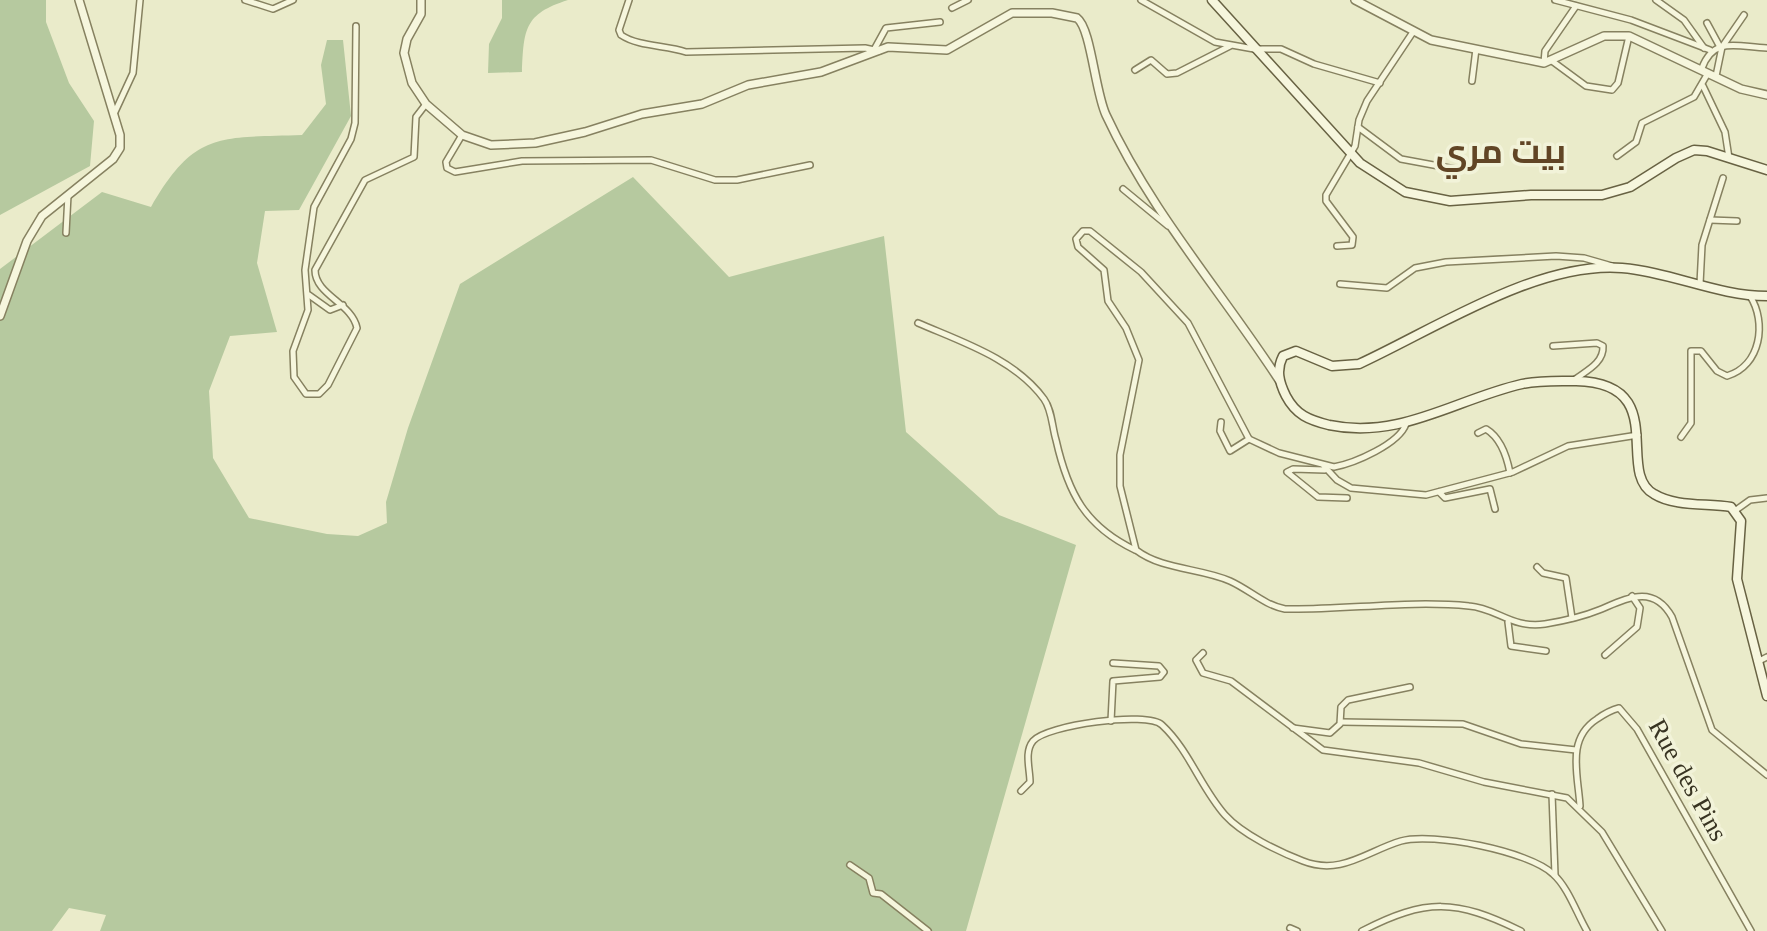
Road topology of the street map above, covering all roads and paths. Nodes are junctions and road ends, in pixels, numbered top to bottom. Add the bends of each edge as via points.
1 (79, 0) edge
2 (140, 0) edge
3 (245, 0) edge
4 (293, 0) edge
5 (421, 0) edge
6 (629, 0) edge
7 (968, 0) edge
8 (1141, 0) edge
9 (1212, 0) edge
10 (1355, 0) edge
11 (1555, 0) edge
12 (1656, 0) edge
13 (1368, 3) edge
14 (1576, 6) junction
15 (952, 8) dead end
16 (1744, 15) dead end
17 (940, 22) dead end
18 (1707, 23) dead end
19 (356, 26) dead end
20 (1413, 32) junction
21 (1629, 36) junction
22 (1231, 45) junction
23 (1721, 47) junction
24 (1476, 48) junction
25 (1767, 48) edge
26 (1254, 49) junction
27 (1707, 49) junction
28 (878, 50) junction
29 (1548, 62) junction
30 (1135, 70) dead end
31 (1709, 72) junction
32 (1472, 81) dead end
33 (1380, 83) junction
34 (1703, 85) junction
35 (1767, 95) edge
36 (426, 104) junction
37 (113, 115) junction
38 (1358, 127) junction
39 (462, 135) junction
40 (1351, 154) junction
41 (1617, 156) dead end
42 (1729, 158) junction
43 (810, 165) dead end
44 (1455, 169) dead end
45 (1767, 170) edge
46 (1723, 178) dead end
47 (1123, 189) dead end
48 (68, 195) junction
49 (1710, 220) junction
50 (1737, 221) dead end
51 (1168, 226) junction
52 (66, 233) dead end
53 (1337, 246) dead end
54 (1617, 267) junction
55 (1340, 284) dead end
56 (1700, 284) junction
57 (309, 295) junction
58 (1749, 295) junction
59 (1767, 296) edge
60 (343, 305) junction
61 (1764, 315) edge
62 (0, 316) edge
63 (918, 323) dead end
64 (1553, 346) dead end
65 (1279, 380) junction
66 (1574, 381) junction
67 (1221, 422) dead end
68 (1406, 424) junction
69 (1478, 433) dead end
70 (1638, 435) junction
71 (1681, 437) dead end
72 (1249, 439) junction
73 (1325, 468) junction
74 (1510, 473) junction
75 (1439, 492) junction
76 (1347, 498) dead end
77 (1767, 498) edge
78 (1495, 509) dead end
79 (1736, 510) junction
80 (1136, 550) junction
81 (1537, 567) dead end
82 (1631, 595) junction
83 (1572, 618) junction
84 (1508, 622) junction
85 (1546, 651) dead end
86 (1203, 653) dead end
87 (1605, 655) dead end
88 (1763, 659) edge
89 (1113, 663) dead end
90 (1410, 687) dead end
91 (1767, 696) edge
92 (1111, 721) junction
93 (1341, 722) junction
94 (1292, 728) junction
95 (1576, 750) junction
96 (1767, 775) edge
97 (1021, 791) dead end
98 (1551, 793) junction
99 (1561, 795) junction
100 (1554, 805) junction
101 (1580, 807) junction
102 (850, 865) dead end
103 (1555, 875) junction
104 (1290, 928) dead end
105 (928, 931) edge
106 (1297, 931) edge
107 (1362, 931) edge
108 (1521, 931) edge
109 (1587, 931) edge
110 (1662, 931) edge
111 (1751, 931) edge

1 - 37 street
2 - 37 street via 133,73
3 - 4 street via 273,9
5 - 36 street via 404,59
6 - 28 street via 621,35 686,52
7 - 15 street
8 - 22 street via 1211,40
9 - 26 main road
10 - 13 street
11 - 14 street
12 - 27 street via 1684,20
13 - 20 street
14 - 27 street
14 - 29 street via 1545,51
16 - 23 street
17 - 28 street via 886,28
18 - 23 street
19 - 57 street via 355,123 314,207 305,270
20 - 24 street
20 - 33 street
21 - 29 street via 1604,36
21 - 29 street via 1612,90 1586,86
21 - 31 street
22 - 26 street
22 - 30 street via 1177,73 1167,74 1151,60
23 - 25 street
23 - 27 street
23 - 31 street
24 - 29 street
24 - 32 street
26 - 33 street via 1281,49
26 - 40 main road
27 - 31 street
28 - 39 street via 821,72 770,78 702,104 547,140 491,145
28 - 51 street via 901,45 947,50 1012,13 1077,18 1089,36 1094,80 1106,115
31 - 34 street
31 - 35 street via 1741,89
33 - 38 street
34 - 41 street via 1691,99 1642,123 1636,142
34 - 42 street via 1721,122
36 - 39 street
36 - 60 street via 416,117 414,157 365,180 315,270 319,284
37 - 48 street via 120,148
38 - 40 street
38 - 44 street via 1401,159
39 - 43 street via 446,162 455,172 522,161 651,160 715,180 737,180
40 - 42 main road via 1396,189 1450,201 1602,195 1630,187 1687,152
40 - 53 street via 1325,197 1353,237 1352,245
42 - 45 main road
46 - 49 street
47 - 51 street
48 - 52 street
48 - 62 street via 31,232
49 - 50 street
49 - 56 street via 1700,257
51 - 65 street
54 - 55 street via 1550,256 1429,264 1387,288
54 - 56 main road
54 - 65 main road via 1582,269 1530,283 1350,367 1329,365 1301,351 1287,353
56 - 58 main road
57 - 60 street via 330,310
57 - 60 street via 292,359 297,384 310,395 328,385 356,334 355,319
58 - 59 main road
58 - 61 street
61 - 71 street via 1759,351 1738,373 1722,375 1701,351 1690,353 1691,423
63 - 80 street via 1012,368 1037,390 1050,409 1061,466 1074,495 1109,537
64 - 66 street via 1603,346 1603,356
65 - 68 main road via 1297,412 1311,420 1357,428
66 - 68 main road via 1517,385
66 - 70 main road via 1614,389 1628,405
67 - 72 street via 1230,451
68 - 73 street via 1398,436 1354,460
69 - 74 street via 1493,433
70 - 74 street via 1568,446
70 - 79 main road via 1641,479 1651,493
72 - 73 street
72 - 80 street via 1195,334 1171,303 1090,231 1079,234 1077,245 1107,275 1108,301 1139,360 1120,455 1120,486
73 - 75 street via 1344,485 1364,491
73 - 76 street via 1293,469 1288,475 1318,497
74 - 75 street
75 - 78 street via 1445,498 1490,489
77 - 79 street via 1750,500
79 - 88 main road via 1742,530 1737,579
80 - 84 street via 1156,561 1228,580 1282,608 1449,604 1481,607
81 - 83 street via 1566,578
82 - 83 street
82 - 87 street via 1640,608 1637,627
82 - 96 street via 1652,597 1668,610 1712,730
83 - 84 street
84 - 85 street via 1510,645
86 - 94 street via 1196,660 1200,671 1231,681
88 - 91 main road
89 - 92 street via 1159,666 1164,672 1160,677 1113,681
90 - 93 street via 1348,700 1341,708
92 - 97 street via 1038,736 1028,752 1030,782
92 - 103 street via 1159,722 1229,819 1308,863 1349,864 1421,838 1519,855
93 - 94 street via 1330,733
93 - 95 street via 1463,724 1521,744
94 - 98 street via 1329,752 1406,761
95 - 101 street
95 - 111 street, Rue des Pins via 1579,734 1593,722 1615,708 1627,714
98 - 99 street
98 - 100 street
99 - 100 street
99 - 101 street
100 - 103 street
101 - 110 street via 1607,840
102 - 105 street via 869,878 873,893
103 - 109 street
104 - 106 street
107 - 108 street via 1405,910 1431,905 1483,915

